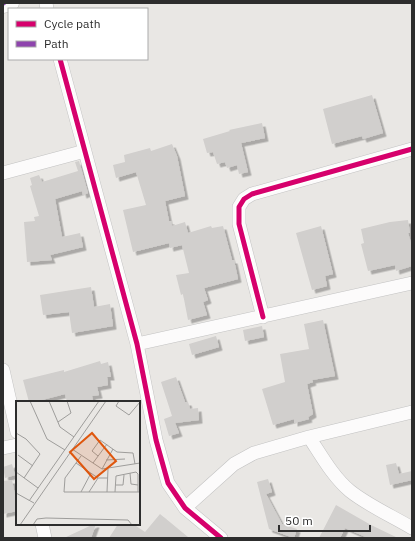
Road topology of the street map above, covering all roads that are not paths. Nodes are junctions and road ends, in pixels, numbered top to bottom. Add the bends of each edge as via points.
1 (11, 3) edge
2 (3, 5) edge
3 (60, 60) edge
4 (412, 149) edge
5 (84, 151) junction
6 (3, 173) edge
7 (412, 283) edge
8 (263, 317) junction
9 (137, 344) junction
10 (3, 370) edge
11 (412, 412) edge
12 (16, 428) edge
13 (309, 437) junction
14 (16, 445) edge
15 (3, 448) edge
16 (185, 508) junction
17 (42, 525) edge
18 (412, 528) edge
19 (46, 538) edge
20 (221, 538) edge

1 - 2 street
3 - 5 street
4 - 8 street via 252,194 244,199 240,207 240,224
5 - 6 street
5 - 9 street
7 - 8 street
8 - 9 street
9 - 16 street via 156,440 168,483
10 - 12 street
11 - 13 street
13 - 16 street via 254,454 234,464
13 - 18 street via 337,478 350,491
14 - 15 street
16 - 20 street
17 - 19 street

